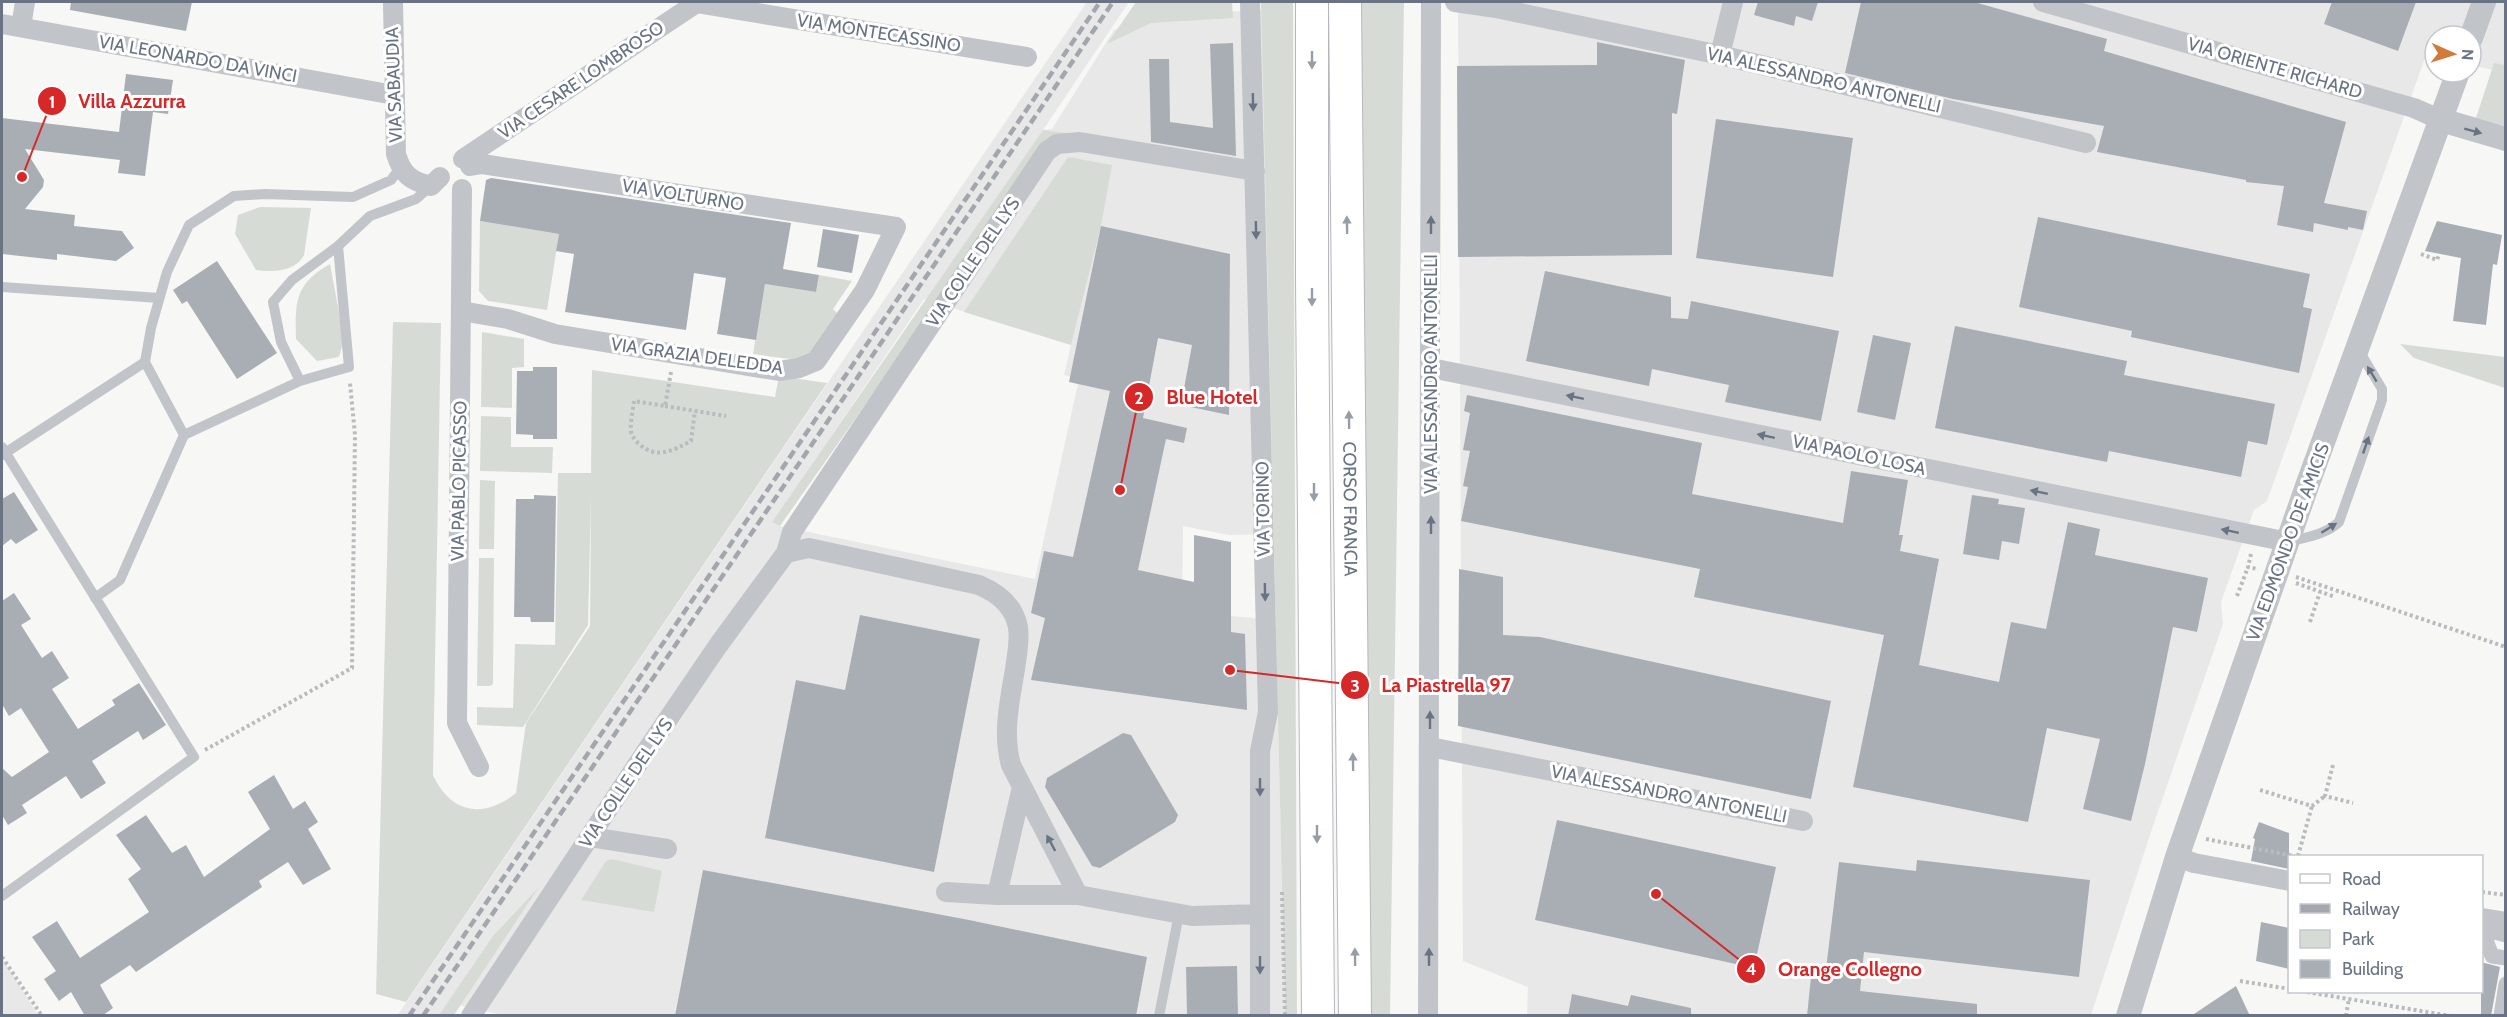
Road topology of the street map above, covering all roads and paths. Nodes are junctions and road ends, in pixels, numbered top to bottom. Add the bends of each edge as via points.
1 (25, 2) edge
2 (393, 2) edge
3 (697, 2) edge
4 (1250, 2) edge
5 (1312, 2) edge
6 (1345, 2) edge
7 (1431, 2) edge
8 (1455, 2) edge
9 (1733, 2) edge
10 (2043, 2) edge
11 (2484, 2) edge
12 (2, 24) edge
13 (2476, 24) edge
14 (21, 27) junction
15 (1720, 55) junction
16 (1027, 57) dead end
17 (2454, 84) edge
18 (394, 95) junction
19 (2441, 120) junction
20 (2505, 140) edge
21 (2086, 143) dead end
22 (466, 162) junction
23 (400, 168) junction
24 (1255, 171) junction
25 (435, 181) junction
26 (462, 189) junction
27 (896, 227) joint
28 (338, 246) junction
29 (2421, 254) dead end
30 (2439, 254) dead end
31 (2, 287) edge
32 (159, 298) junction
33 (461, 311) junction
34 (2358, 350) junction
35 (674, 354) junction
36 (145, 362) junction
37 (349, 367) junction
38 (1431, 368) junction
39 (300, 381) junction
40 (665, 406) junction
41 (695, 411) junction
42 (726, 416) dead end
43 (184, 435) junction
44 (3, 452) edge
45 (2288, 542) junction
46 (786, 553) junction
47 (2252, 554) dead end
48 (2248, 567) junction
49 (2257, 570) dead end
50 (2296, 577) dead end
51 (2292, 582) dead end
52 (2320, 592) junction
53 (2237, 596) dead end
54 (2335, 597) dead end
55 (95, 598) junction
56 (2310, 622) dead end
57 (2505, 647) edge
58 (1430, 747) junction
59 (194, 757) junction
60 (2333, 765) dead end
61 (479, 768) dead end
62 (1022, 787) junction
63 (2260, 790) dead end
64 (2325, 796) junction
65 (2353, 803) dead end
66 (2312, 806) junction
67 (1803, 820) dead end
68 (2185, 834) junction
69 (590, 837) junction
70 (667, 849) dead end
71 (2291, 855) edge
72 (2296, 855) edge
73 (2177, 857) junction
74 (2288, 881) edge
75 (946, 892) dead end
76 (2483, 892) edge
77 (997, 895) junction
78 (1078, 895) junction
79 (2505, 895) edge
80 (2, 896) edge
81 (1179, 914) junction
82 (1260, 914) junction
83 (2483, 918) edge
84 (2505, 922) edge
85 (2483, 929) edge
86 (2483, 932) edge
87 (2505, 934) edge
88 (2, 957) edge
89 (2505, 958) edge
90 (2240, 981) dead end
91 (2505, 984) edge
92 (2288, 989) edge
93 (2314, 993) edge
94 (2349, 998) junction
95 (473, 1015) edge
96 (42, 1016) edge
97 (1159, 1016) edge
98 (1260, 1016) edge
99 (1318, 1016) edge
100 (1355, 1016) edge
101 (1428, 1016) edge
102 (2128, 1016) edge
103 (2346, 1016) edge
104 (2451, 1016) edge
105 (2502, 1016) edge

1 - 14 street
2 - 18 street, VIA SABAUDIA
3 - 16 street, VIA MONTECASSINO
3 - 22 street, VIA CESARE LOMBROSO
4 -> 24 street, VIA TORINO
5 -> 99 main road, CORSO FRANCIA
100 -> 6 main road, CORSO FRANCIA
38 -> 7 street, VIA ALESSANDRO ANTONELLI
8 - 15 street, VIA ALESSANDRO ANTONELLI
9 - 15 street
10 - 19 street, VIA ORIENTE RICHARD via 2414,108
11 - 13 street
12 - 14 street, VIA LEONARDO DA VINCI
14 - 18 street, VIA LEONARDO DA VINCI
15 - 21 street, VIA ALESSANDRO ANTONELLI
17 - 19 street, VIA EDMONDO DE AMICIS
18 - 23 street, VIA SABAUDIA
19 -> 20 street, VIA ORIENTE RICHARD
19 - 34 street, VIA EDMONDO DE AMICIS
22 - 25 street via 453,158 445,163
22 - 26 street via 472,176
22 - 27 street, VIA VOLTURNO
23 - 25 street via 409,179
23 - 32 lane via 391,180 353,197 234,196 189,225
24 - 46 street, VIA COLLE DEL LYS via 1080,142 1057,144 1047,151 792,532
24 -> 82 street, VIA TORINO via 1268,712 1260,751
25 - 26 street via 448,188
25 - 28 lane via 416,199 370,216
26 - 33 street, VIA PABLO PICASSO
27 - 35 street, VIA GRAZIA DELEDDA via 865,290 816,361 779,371
28 - 37 lane
28 - 39 lane via 292,280 273,302 281,342
29 - 30 path via 2437,260
31 - 32 lane
32 - 36 lane
33 - 35 street, VIA GRAZIA DELEDDA via 508,319 555,334
33 - 61 street, VIA PABLO PICASSO via 457,723
34 - 45 street, VIA EDMONDO DE AMICIS
45 -> 34 lane via 2331,529 2339,522 2382,400 2382,389
35 - 40 path
36 - 43 lane
36 - 44 lane
37 - 39 lane
37 - 59 path via 354,435 352,668
45 -> 38 street, VIA PAOLO LOSA
58 -> 38 street, VIA ALESSANDRO ANTONELLI
39 - 43 lane
40 - 41 path
40 - 41 path via 634,401 631,431 646,451 672,451 691,441
41 - 42 path
43 - 55 lane via 120,580
44 - 55 lane
45 - 68 street, VIA EDMONDO DE AMICIS
46 - 62 street via 809,548 980,585 1004,600 1018,627 1008,707 1008,753
46 - 69 street, VIA COLLE DEL LYS via 717,647
47 - 48 path
48 - 49 path
48 - 53 path
50 - 57 path
51 - 52 path
52 - 54 path
52 - 56 path
55 - 59 lane
58 - 67 street, VIA ALESSANDRO ANTONELLI
101 -> 58 street, VIA ALESSANDRO ANTONELLI
59 - 80 lane
60 - 64 path
62 - 77 street
78 -> 62 street
63 - 66 path
64 - 65 path
64 - 66 path
66 - 72 path
68 - 71 path
68 - 73 street, VIA EDMONDO DE AMICIS
69 - 70 street
69 - 95 street, VIA COLLE DEL LYS
73 - 74 street
73 - 102 street, VIA EDMONDO DE AMICIS
75 - 77 street
76 - 79 path
77 - 78 street
78 - 81 street
81 - 82 street
81 - 97 lane
82 -> 98 street, VIA TORINO
83 - 84 street
85 - 87 street
86 - 89 street via 2492,956
88 - 96 path
90 - 92 path
91 - 105 street
93 - 94 path
94 - 103 path
94 - 104 path

